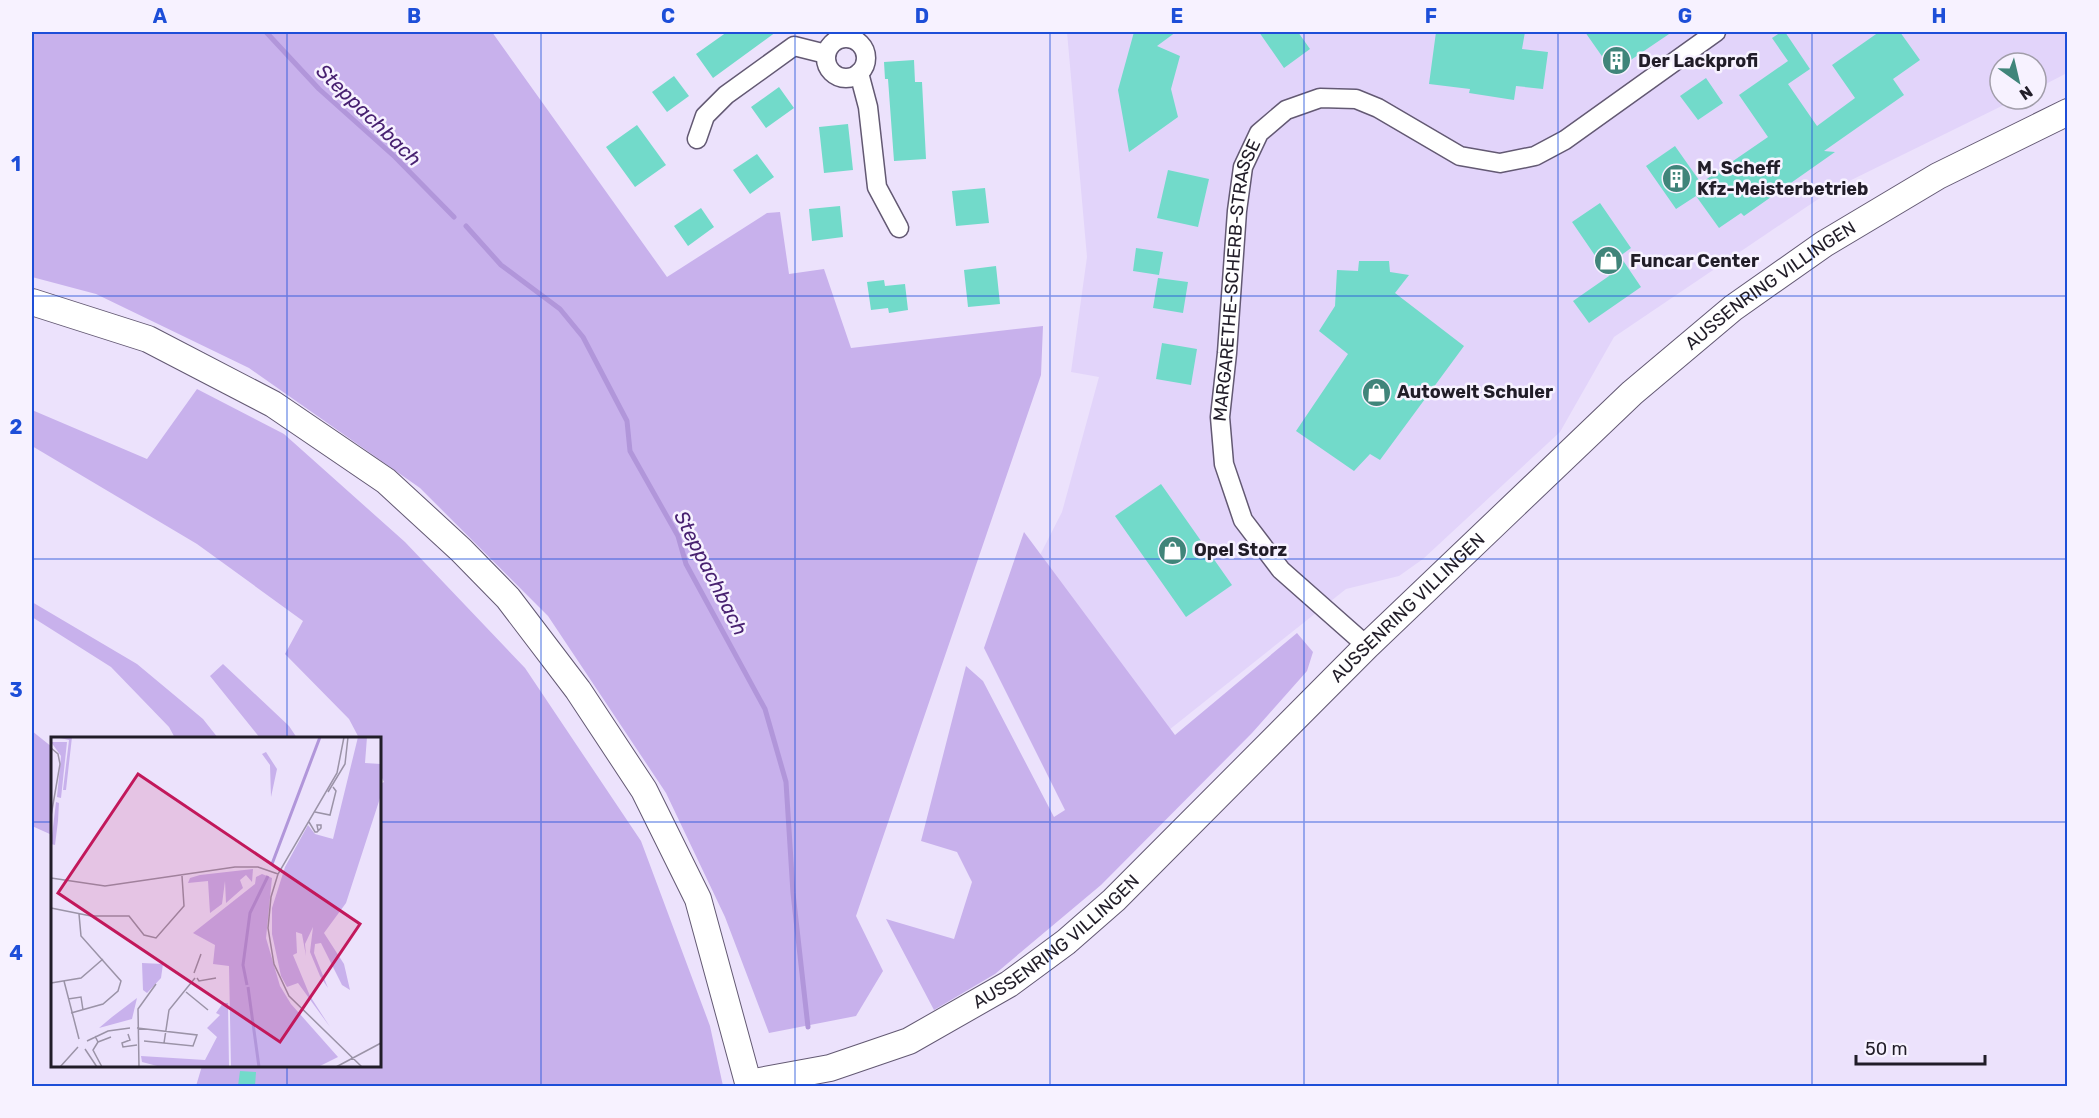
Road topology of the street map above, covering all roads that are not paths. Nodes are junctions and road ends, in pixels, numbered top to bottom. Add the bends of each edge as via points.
1 (1716, 32) edge
2 (830, 43) edge
3 (859, 73) junction
4 (2067, 112) edge
5 (697, 139) dead end
6 (899, 228) dead end
7 (32, 302) edge
8 (1367, 646) junction
9 (749, 1085) edge

1 - 8 street, MARGARETHE-SCHERB-STRASSE via 1565,140 1535,156 1500,163 1460,156 1356,99 1320,98 1286,110 1260,133 1243,167 1236,211 1220,417 1224,464 1243,520 1268,554
2 - 3 street via 827,67 836,76 848,78
2 - 3 street via 846,38 863,48 866,61
2 - 5 street via 794,46 726,95 705,116
3 - 6 street via 868,107 877,187
4 - 8 street, AUSSENRING VILLINGEN via 1929,182 1824,244 1733,308 1632,393
7 - 9 street via 148,339 273,404 386,481 508,598 579,690 644,790 698,899
8 - 9 street, AUSSENRING VILLINGEN via 1114,900 1009,984 909,1041 830,1068

